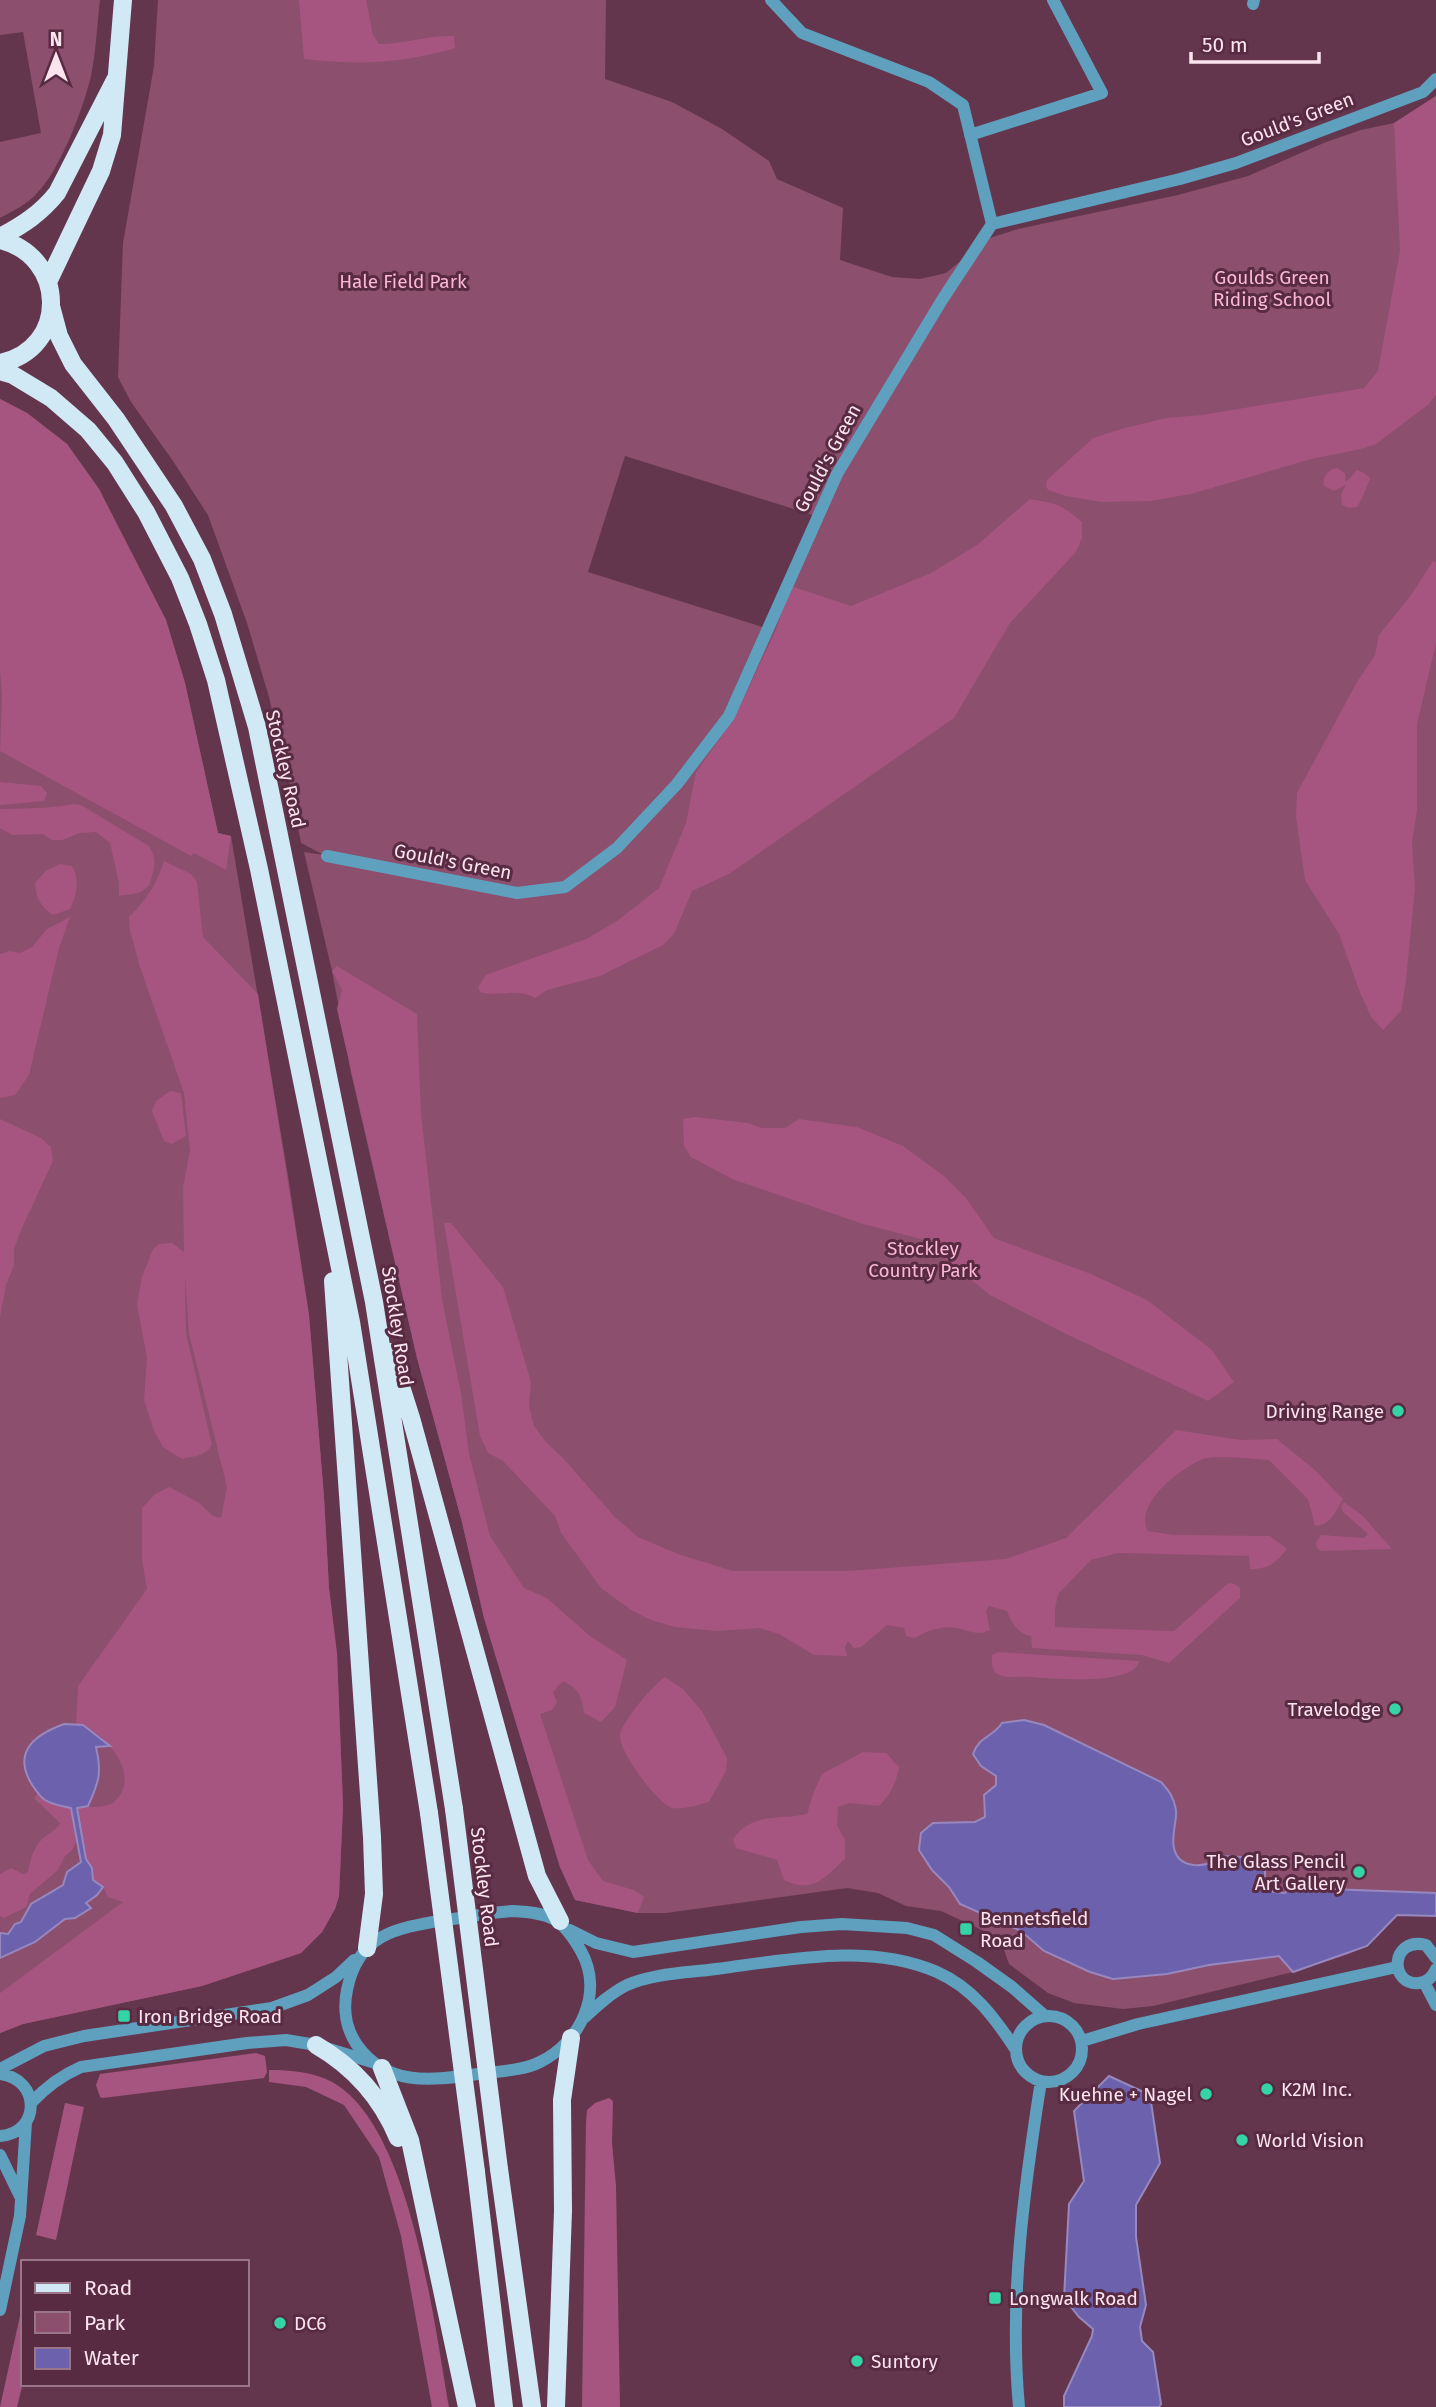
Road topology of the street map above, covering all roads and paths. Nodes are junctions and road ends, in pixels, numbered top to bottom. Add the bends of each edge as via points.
1 (123, 0) edge
2 (771, 0) edge
3 (1053, 0) edge
4 (116, 77) junction
5 (1436, 79) edge
6 (970, 135) junction
7 (992, 224) junction
8 (0, 238) edge
9 (48, 282) junction
10 (51, 306) junction
11 (0, 363) edge
12 (0, 371) edge
13 (327, 856) dead end
14 (329, 1219) junction
15 (374, 1302) junction
16 (565, 1926) junction
17 (364, 1950) junction
18 (1436, 1958) edge
19 (1398, 1968) junction
20 (1436, 1969) edge
21 (1424, 1982) junction
22 (1436, 2005) edge
23 (1045, 2016) junction
24 (584, 2018) junction
25 (571, 2038) junction
26 (1082, 2041) junction
27 (316, 2045) junction
28 (1016, 2050) junction
29 (377, 2065) junction
30 (0, 2071) edge
31 (1041, 2081) junction
32 (31, 2103) junction
33 (26, 2122) junction
34 (0, 2136) edge
35 (0, 2155) edge
36 (20, 2196) junction
37 (428, 2220) junction
38 (0, 2310) edge
39 (467, 2407) edge
40 (504, 2407) edge
41 (532, 2407) edge
42 (556, 2407) edge
43 (1019, 2407) edge

1 - 4 main road
2 - 6 street via 803,33 929,82 963,106
3 - 6 street via 1102,93
4 - 8 main road via 57,193 30,220
4 - 9 main road via 112,135 101,171
5 - 7 street, Gould's Green via 1423,92 1236,163
6 - 7 street
7 - 13 street, Gould's Green via 837,474 729,716 677,784 617,848 565,887 517,893
8 - 9 main road via 31,256
9 - 10 main road, Stockley Road
10 - 11 main road via 45,330 34,346
10 - 15 main road, Stockley Road via 73,364 174,506 202,559 223,614 260,741
12 - 14 main road via 51,398 108,453 160,538 198,624 221,700 256,856
14 - 17 main road via 372,1837 374,1894
14 - 40 main road, bridge via 351,1322 429,1813
15 - 16 main road via 411,1418 537,1877
15 - 41 main road, Stockley Road, bridge via 454,1810
16 - 17 street via 536,1912 499,1912 402,1928
16 - 23 street via 596,1943 633,1952 800,1927 907,1928 934,1935 977,1962
16 - 24 street via 585,1959 590,1979
17 - 29 street via 351,1972 344,2009 351,2034
17 - 30 street via 336,1977 290,2003 85,2036 44,2046
18 - 19 street via 1426,1945 1413,1944 1402,1950
19 - 21 street via 1405,1979
19 - 26 street via 1138,2024
20 - 21 street
21 - 22 street
23 - 26 street via 1072,2024
23 - 28 street via 1024,2027
24 - 25 street
24 - 28 street via 617,1991 648,1979 809,1957 862,1956 894,1959 958,1983 989,2010
25 - 29 street via 555,2053 525,2067 431,2080 413,2079
25 - 42 main road via 562,2100
26 - 31 street via 1082,2056 1075,2070 1056,2082
27 - 29 street
27 - 32 street via 265,2041 93,2064 48,2085
27 - 37 main road via 341,2060 379,2101
28 - 31 street via 1026,2073
29 - 37 main road via 410,2140
30 - 32 street via 19,2081
31 - 43 street via 1019,2238 1015,2347
32 - 33 street
33 - 34 street via 15,2132
33 - 36 street
35 - 36 street
36 - 38 street
37 - 39 main road

